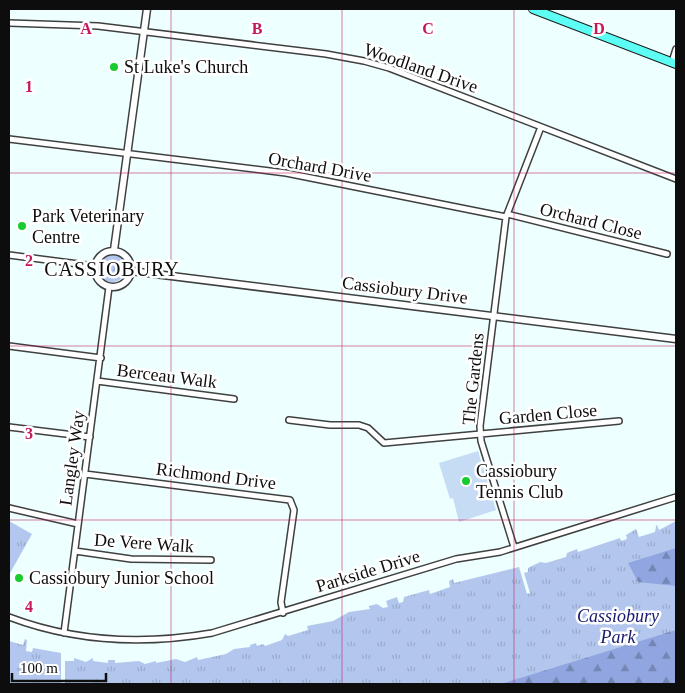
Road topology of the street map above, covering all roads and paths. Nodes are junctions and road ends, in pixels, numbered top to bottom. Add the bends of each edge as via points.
1 (148, 9) edge
2 (533, 9) edge
3 (9, 22) edge
4 (144, 31) junction
5 (676, 49) edge
6 (674, 63) edge
7 (541, 127) junction
8 (9, 139) edge
9 (128, 154) junction
10 (676, 179) edge
11 (507, 216) junction
12 (114, 250) junction
13 (668, 254) dead end
14 (9, 255) edge
15 (94, 266) junction
16 (131, 271) junction
17 (109, 286) junction
18 (494, 316) junction
19 (676, 339) edge
20 (9, 346) edge
21 (101, 358) junction
22 (97, 382) junction
23 (234, 398) dead end
24 (289, 420) dead end
25 (619, 421) dead end
26 (9, 426) edge
27 (480, 434) junction
28 (90, 437) junction
29 (85, 474) junction
30 (676, 497) edge
31 (9, 508) edge
32 (78, 524) junction
33 (514, 547) junction
34 (75, 552) junction
35 (211, 560) dead end
36 (283, 613) junction
37 (9, 617) edge
38 (64, 633) junction

1 - 4 street
2 - 6 main road
3 - 4 street, Woodland Drive via 80,24
4 - 7 street, Woodland Drive via 364,61
4 - 9 street
5 - 6 street
7 - 10 street, Woodland Drive
7 - 11 street, The Gardens
8 - 9 street, Orchard Drive
9 - 11 street, Orchard Drive via 286,173
9 - 12 street
11 - 13 street, Orchard Close
11 - 18 street, The Gardens
12 - 15 street via 103,253
12 - 16 street via 125,255
14 - 15 street
15 - 17 street via 96,277
16 - 17 street via 121,285
16 - 18 street, Cassiobury Drive
17 - 21 street, Langley Way
18 - 19 street, Cassiobury Drive
18 - 27 street, The Gardens
20 - 21 street
21 - 22 street, Langley Way
22 - 23 street, Berceau Walk
22 - 28 street, Langley Way
24 - 27 street, Garden Close via 359,425 368,428 384,442
25 - 27 street, Garden Close
26 - 28 street
27 - 33 street, The Gardens
28 - 29 street, Langley Way
29 - 32 street, Langley Way
29 - 36 street, Richmond Drive via 290,500 294,510 281,602
30 - 33 street, Parkside Drive
31 - 32 street
32 - 34 street, Langley Way
33 - 36 street, Parkside Drive via 456,559
34 - 35 street, De Vere Walk via 131,558
34 - 38 street, Langley Way
36 - 38 street, Parkside Drive via 212,633 170,639 117,640
37 - 38 street, Parkside Drive

